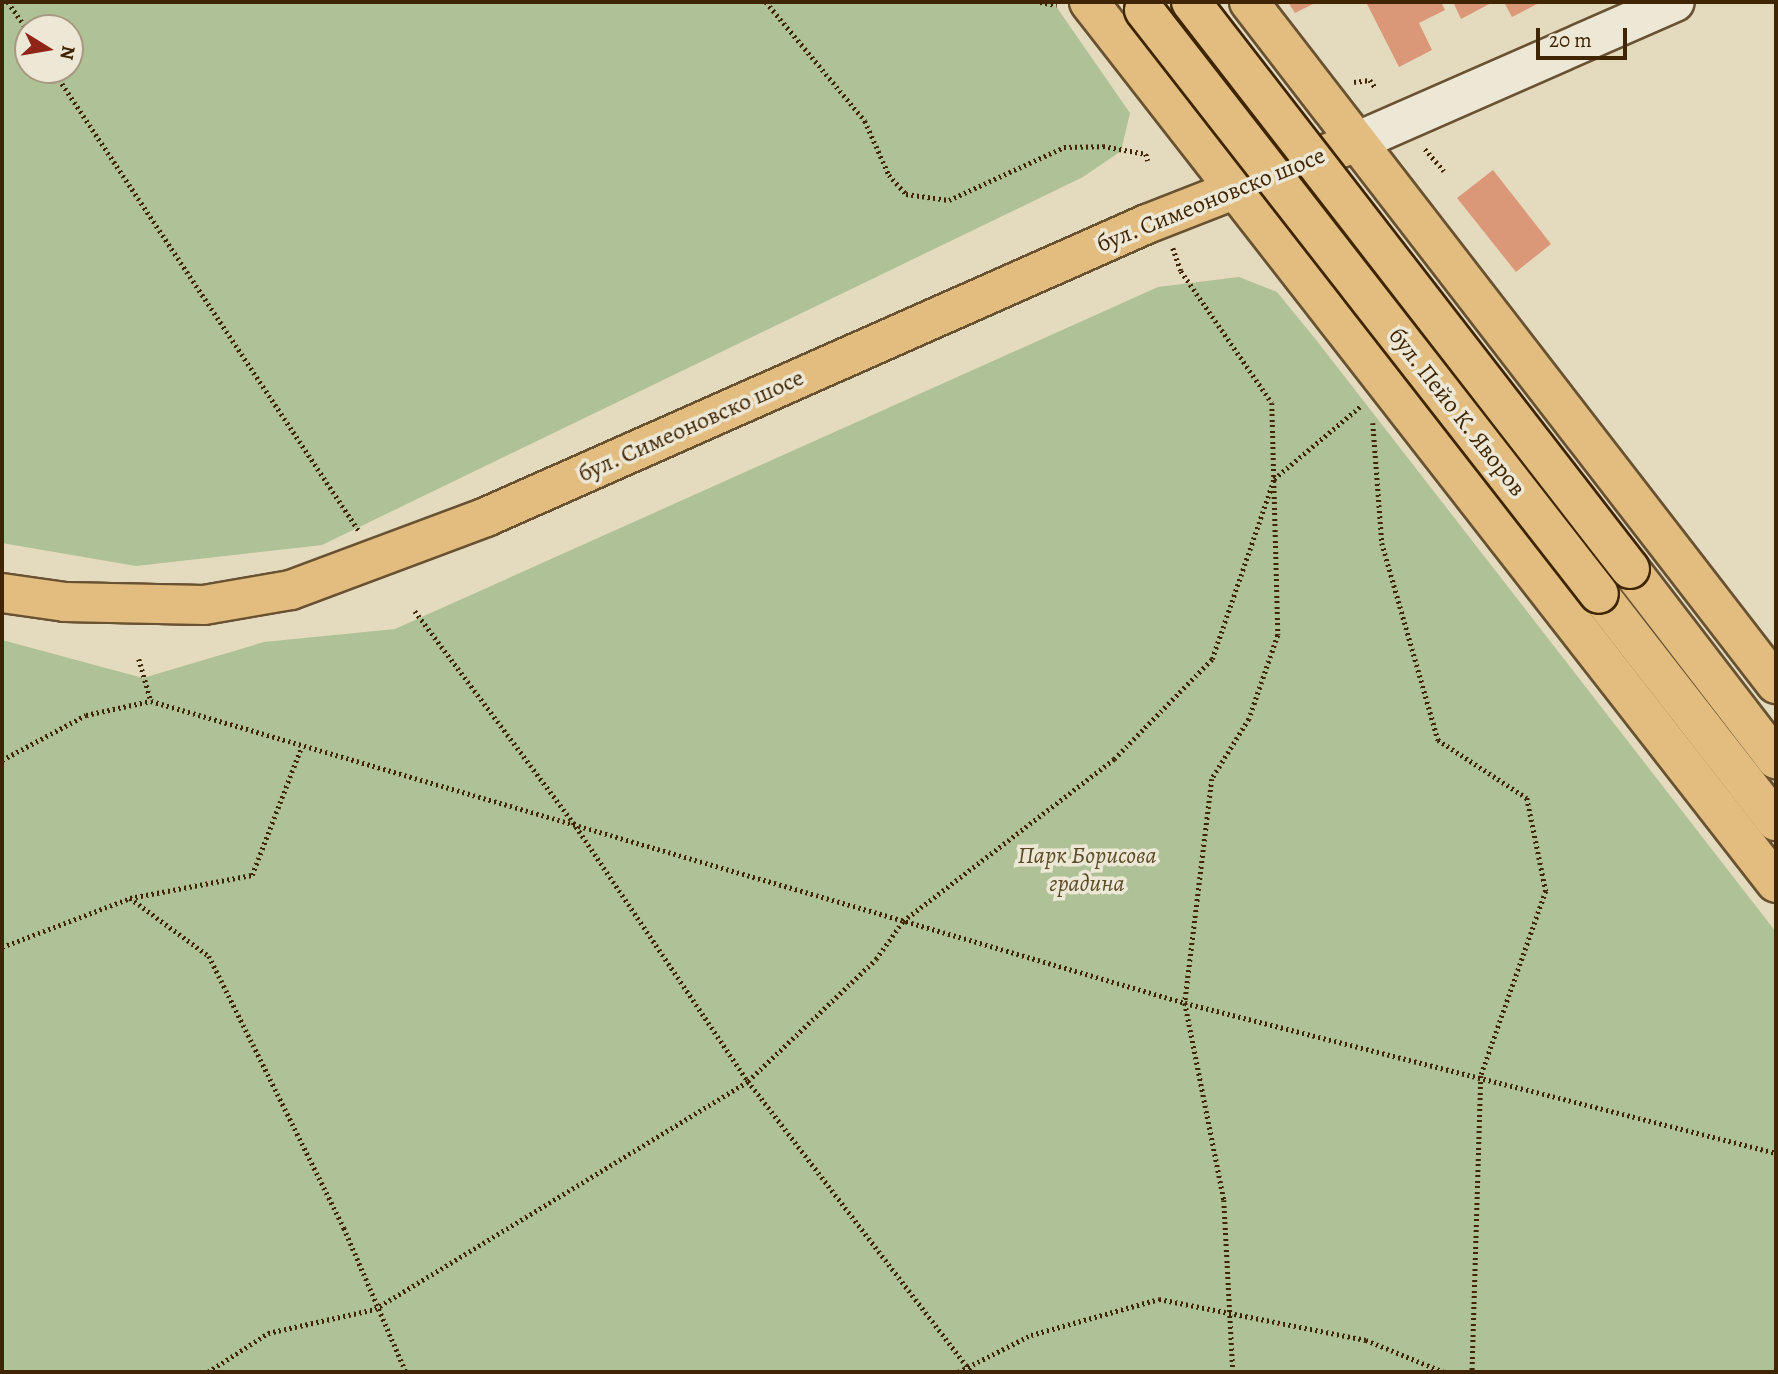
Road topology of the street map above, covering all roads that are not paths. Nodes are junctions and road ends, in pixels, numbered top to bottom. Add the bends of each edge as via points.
1 (1089, 2) edge
2 (1191, 2) edge
3 (1249, 2) edge
4 (1675, 2) edge
5 (1141, 6) edge
6 (1356, 142) junction
7 (1232, 190) junction
8 (2, 593) edge
9 (1776, 684) edge
10 (1776, 759) edge
11 (1776, 821) edge
12 (1776, 883) edge

1 - 7 main road
2 - 10 main road, бул. Пейо К. Яворов, bridge
3 - 6 main road
4 - 6 street
5 - 11 main road, бул. Пейо К. Яворов, bridge
6 - 7 main road, бул. Симеоновско шосе
6 - 9 main road
7 - 8 main road, бул. Симеоновско шосе via 486,517 291,590 204,605 65,602
7 - 12 main road

